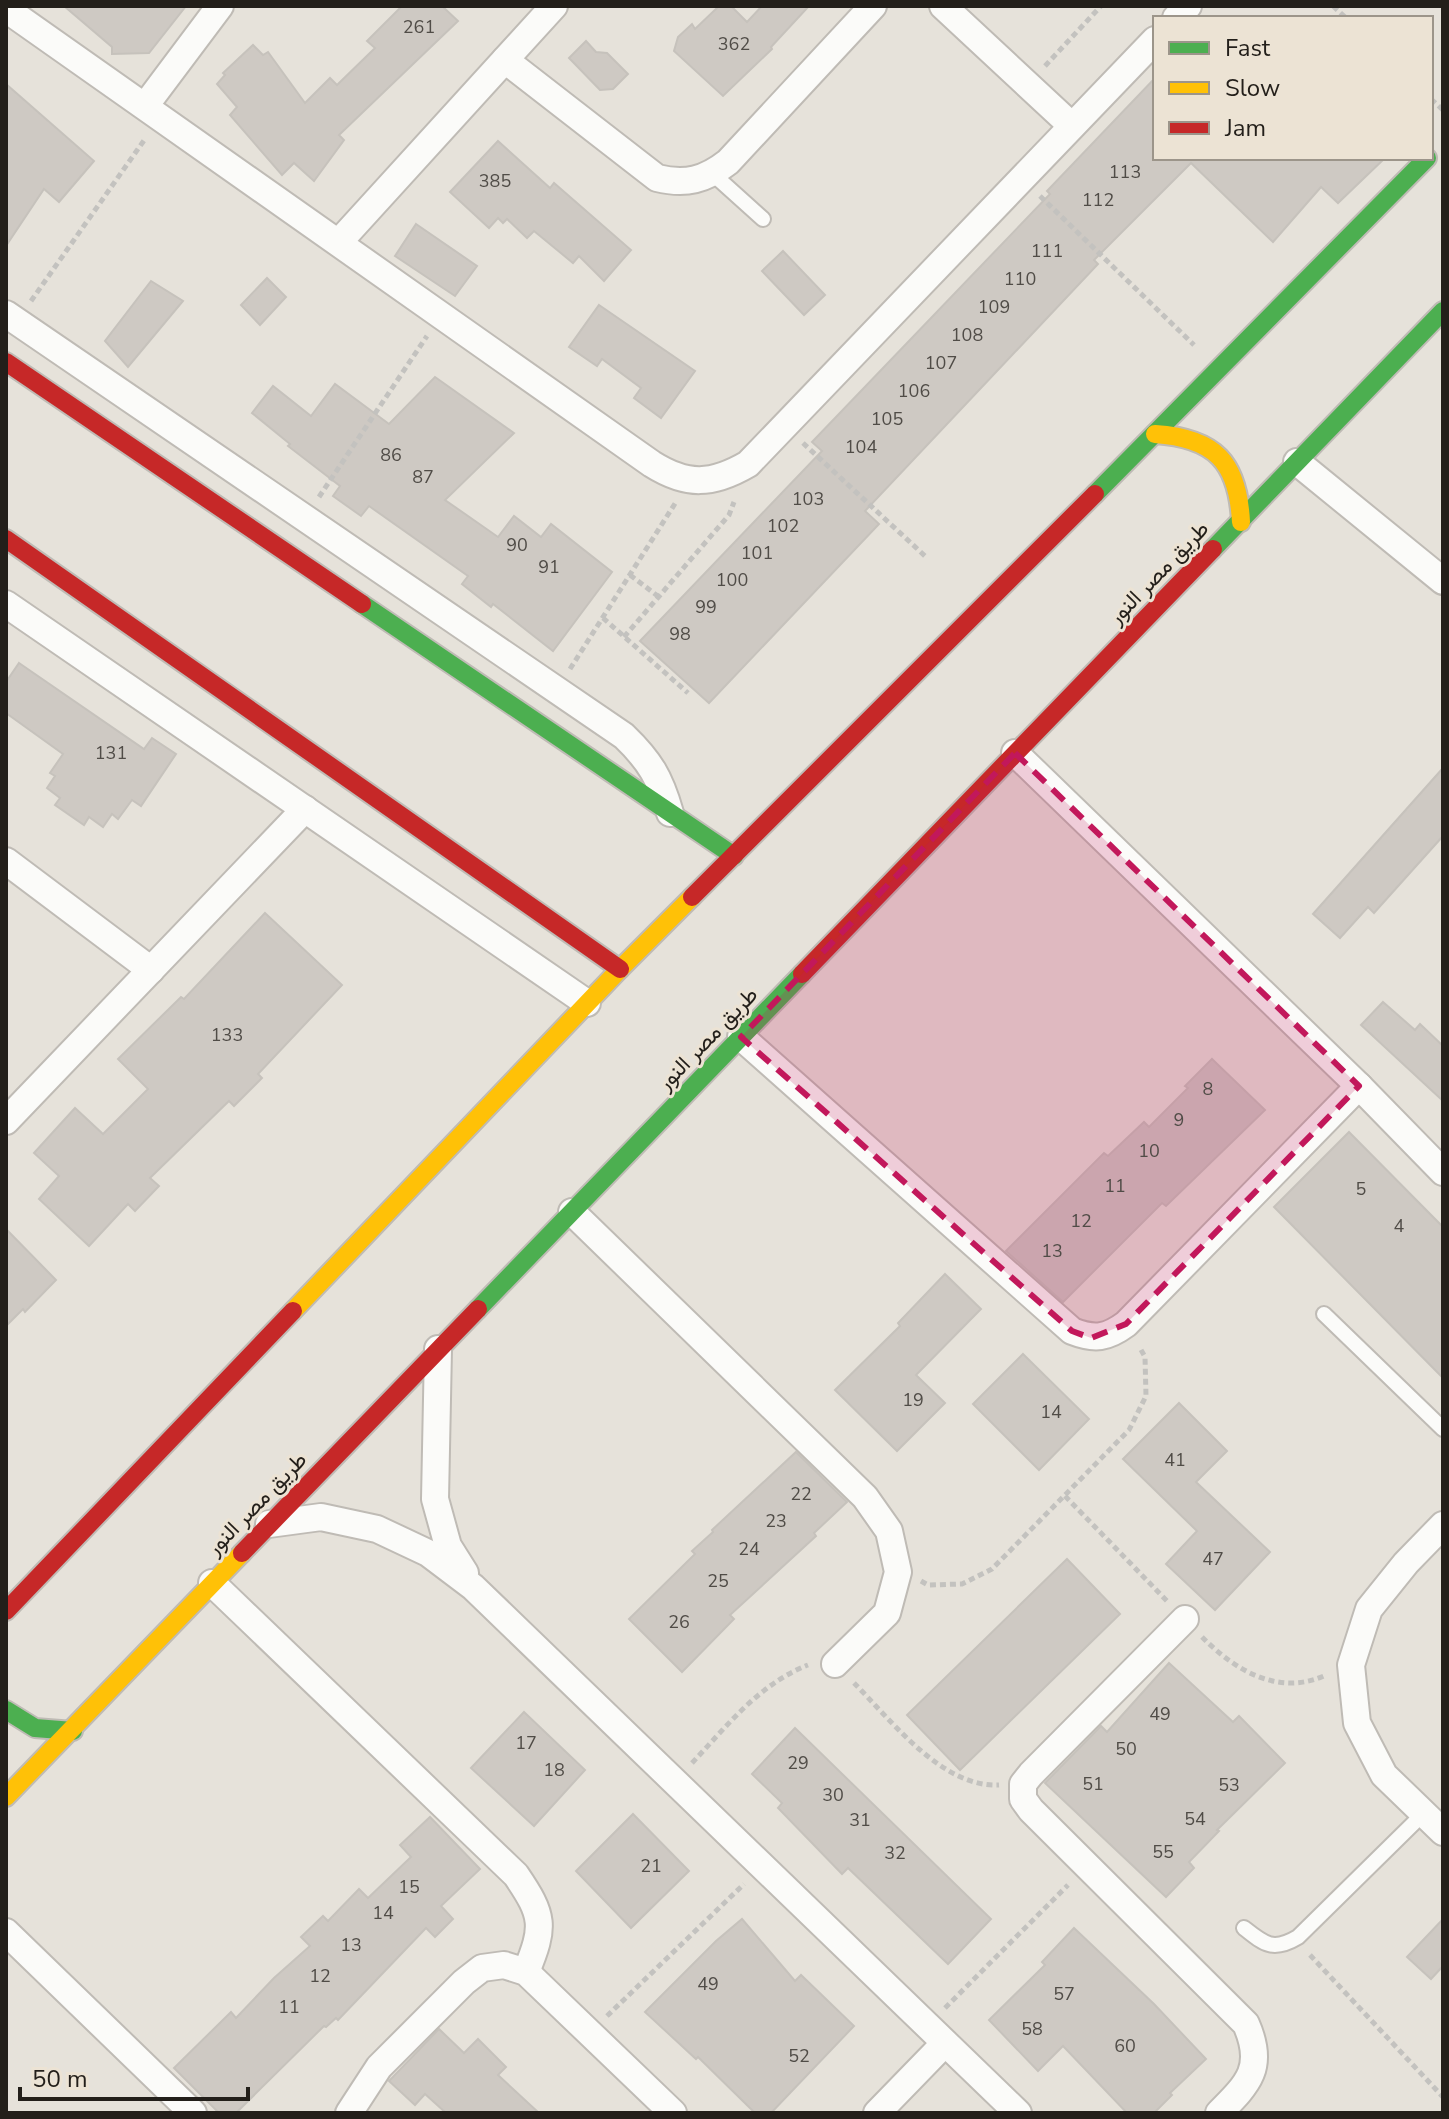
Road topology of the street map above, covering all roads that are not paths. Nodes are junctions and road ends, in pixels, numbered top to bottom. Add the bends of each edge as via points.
1 (220, 6) edge
2 (554, 6) edge
3 (873, 6) edge
4 (943, 6) edge
5 (6, 9) edge
6 (1153, 42) edge
7 (505, 60) junction
8 (153, 111) junction
9 (1072, 126) junction
10 (1425, 160) edge
11 (713, 174) junction
12 (763, 219) dead end
13 (339, 242) junction
14 (1443, 311) edge
15 (11, 318) edge
16 (6, 362) edge
17 (1155, 434) junction
18 (1297, 462) junction
19 (1241, 522) junction
20 (6, 539) edge
21 (1443, 581) edge
22 (6, 604) edge
23 (1015, 753) junction
24 (305, 809) junction
25 (670, 813) junction
26 (734, 856) junction
27 (6, 861) edge
28 (620, 969) junction
29 (151, 970) junction
30 (587, 1003) junction
31 (741, 1037) junction
32 (1359, 1086) junction
33 (6, 1121) edge
34 (1443, 1172) edge
35 (572, 1212) junction
36 (1324, 1314) dead end
37 (438, 1349) junction
38 (1443, 1429) edge
39 (269, 1524) junction
40 (1443, 1525) edge
41 (212, 1583) junction
42 (473, 1587) junction
43 (6, 1611) edge
44 (1185, 1619) dead end
45 (835, 1664) road end
46 (6, 1710) edge
47 (73, 1731) junction
48 (6, 1797) edge
49 (1434, 1822) edge
50 (1244, 1928) dead end
51 (6, 1932) edge
52 (526, 1972) junction
53 (936, 2034) junction
54 (193, 2113) edge
55 (349, 2113) edge
56 (673, 2113) edge
57 (877, 2113) edge
58 (1018, 2113) edge
59 (1219, 2113) edge

1 - 8 street
2 - 7 street
3 - 11 street
4 - 9 street
5 - 8 street
6 - 9 street
7 - 11 street via 657,178 695,181
7 - 13 street
8 - 13 street
9 - 13 street via 748,464 710,480 669,475
10 - 17 street
11 - 12 lane
14 - 18 street, طريق مصر النور
15 - 25 street via 624,736 647,758
16 - 25 street
17 - 19 street via 1202,441 1221,455 1242,498
17 - 26 street
18 - 19 street, طريق مصر النور
18 - 21 street
19 - 23 street, طريق مصر النور
20 - 28 street
22 - 24 street
23 - 31 street, طريق مصر النور
23 - 32 street
24 - 29 street
24 - 30 street
25 - 26 street
26 - 28 street
27 - 29 street
28 - 30 street
29 - 33 street
30 - 43 street
31 - 32 street via 1072,1331 1091,1338 1110,1335 1126,1324
31 - 35 street, طريق مصر النور
32 - 34 street
35 - 37 street, طريق مصر النور
35 - 45 street via 865,1497 889,1531 898,1572 887,1613
36 - 38 lane
37 - 39 street, طريق مصر النور
37 - 42 street via 435,1499 448,1546
39 - 41 street, طريق مصر النور
39 - 42 street via 321,1517 377,1529 428,1553
40 - 49 street via 1369,1609 1351,1665 1357,1723 1384,1775
41 - 47 street, طريق مصر النور
41 - 52 street via 516,1875 536,1904 540,1939
42 - 53 street
44 - 59 street via 1023,1784 1023,1799 1246,2024 1256,2045 1255,2068
46 - 47 street via 35,1728
47 - 48 street, طريق مصر النور
49 - 50 lane via 1287,1944 1262,1942
51 - 54 street
52 - 55 street via 504,1965 482,1968 464,1982 379,2067
52 - 56 street
53 - 57 street
53 - 58 street

